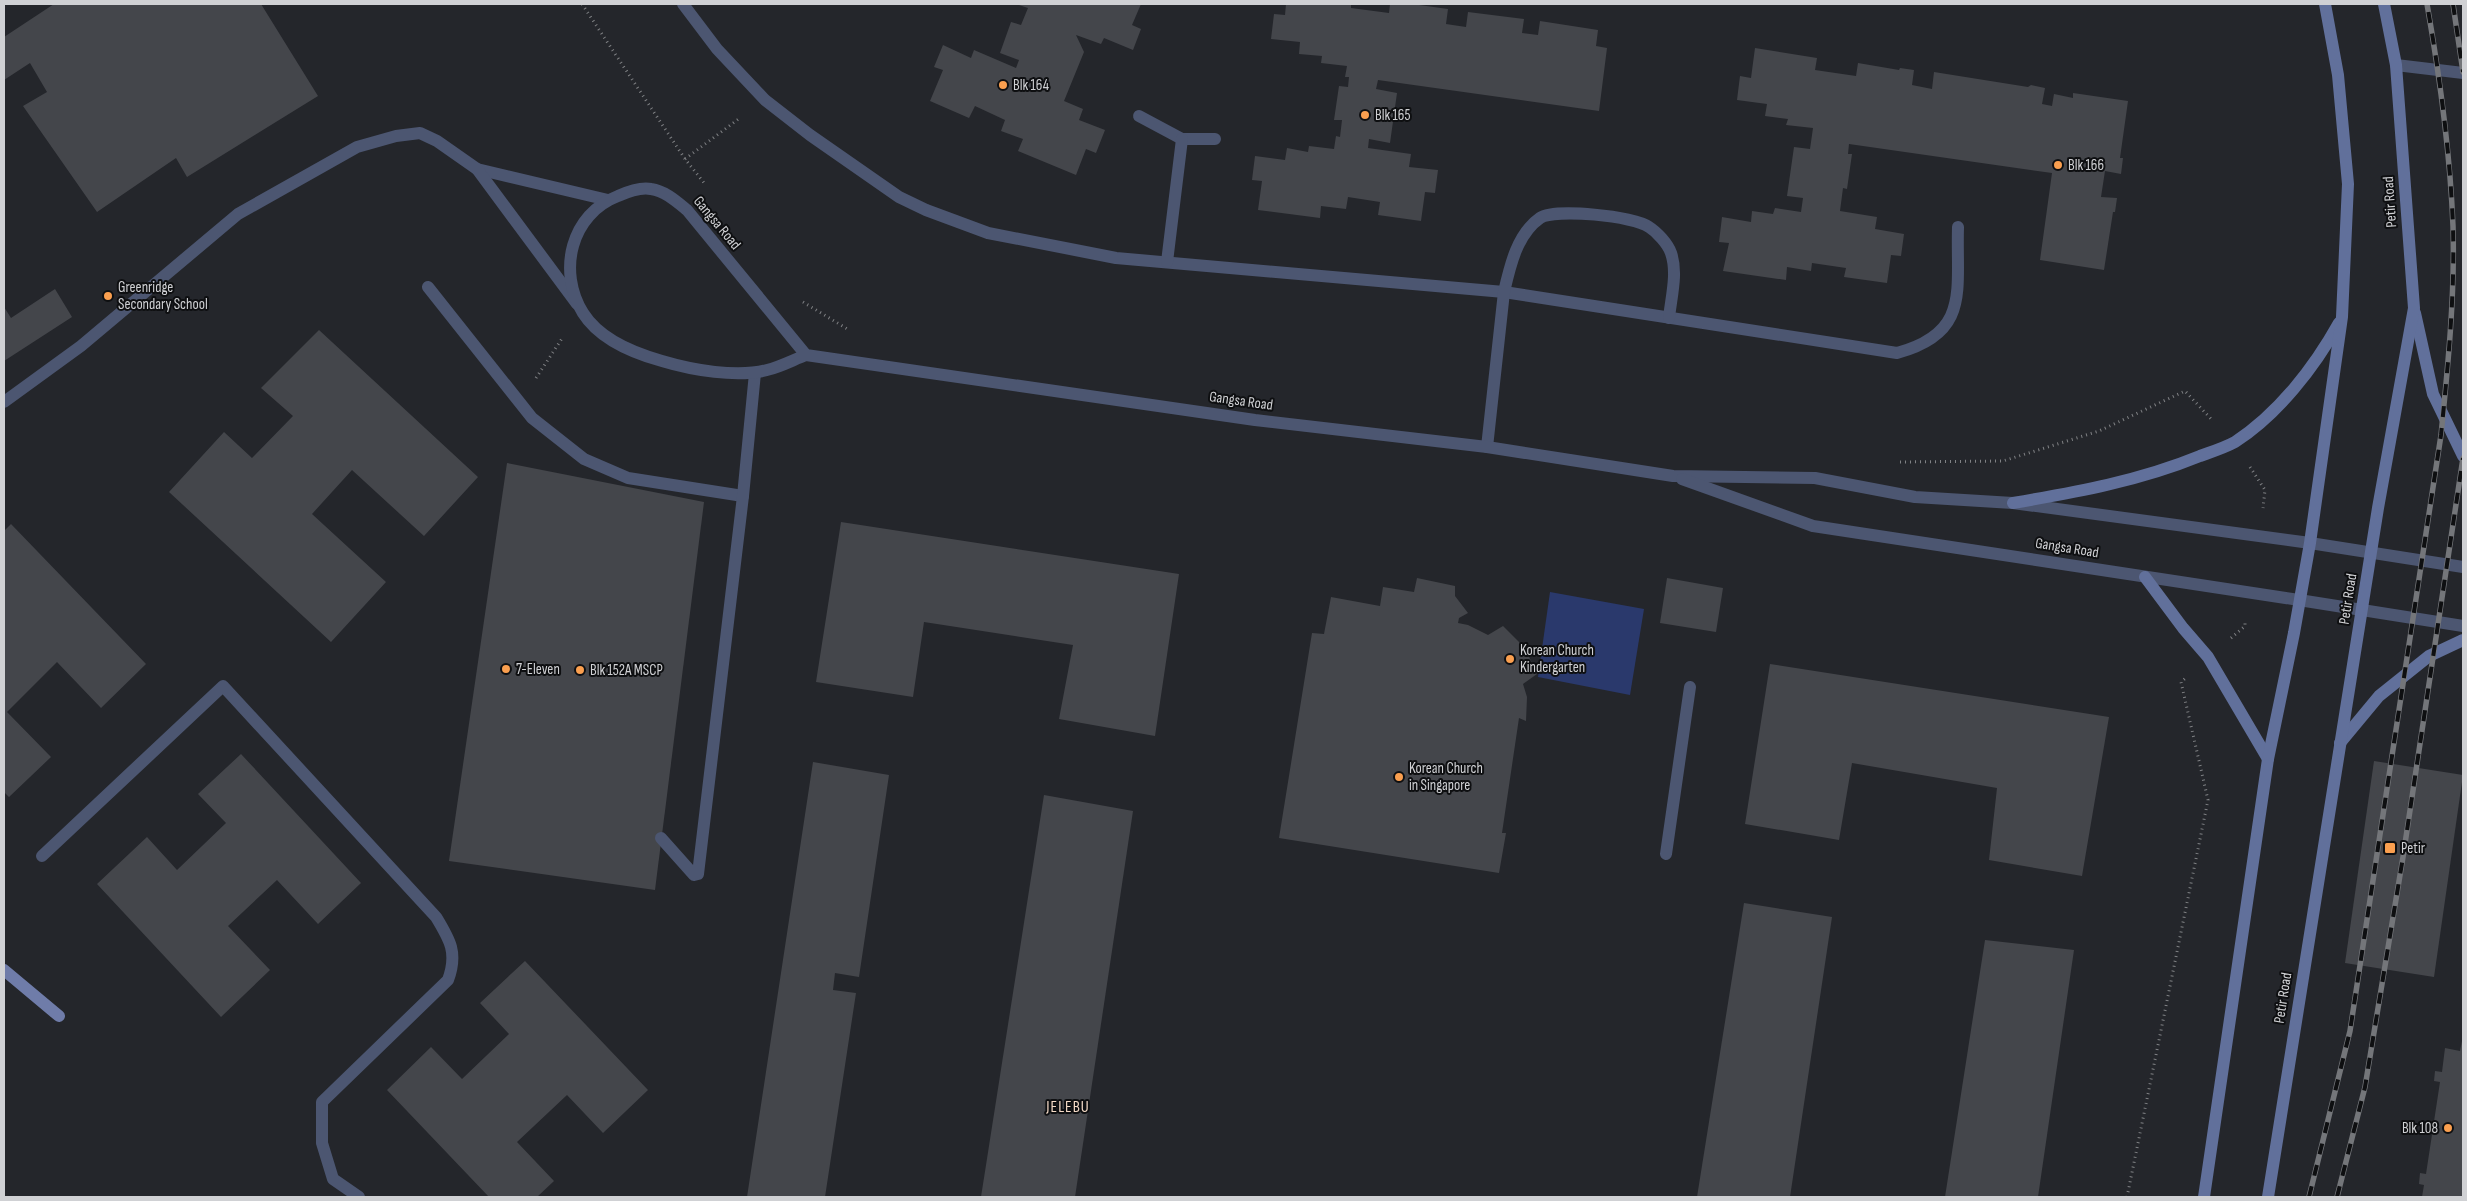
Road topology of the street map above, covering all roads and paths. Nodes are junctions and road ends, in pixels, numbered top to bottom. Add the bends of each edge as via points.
1 (582, 4) edge
2 (683, 4) edge
3 (2325, 4) edge
4 (2384, 4) edge
5 (2396, 65) junction
6 (2463, 74) edge
7 (1139, 116) dead end
8 (735, 122) dead end
9 (1182, 139) junction
10 (1215, 139) dead end
11 (685, 159) junction
12 (477, 169) junction
13 (709, 188) dead end
14 (608, 200) junction
15 (1958, 227) dead end
16 (1167, 262) junction
17 (428, 287) dead end
18 (1504, 292) junction
19 (800, 301) dead end
20 (2414, 308) junction
21 (583, 313) junction
22 (2342, 317) junction
23 (1669, 318) junction
24 (568, 331) dead end
25 (853, 332) dead end
26 (806, 355) junction
27 (548, 359) dead end
28 (755, 373) junction
29 (2185, 392) dead end
30 (4, 402) edge
31 (1487, 447) junction
32 (2463, 456) edge
33 (1895, 462) dead end
34 (1673, 476) junction
35 (743, 496) junction
36 (2013, 503) junction
37 (2310, 543) junction
38 (2371, 552) junction
39 (2463, 566) edge
40 (2145, 577) junction
41 (2299, 600) junction
42 (2363, 610) junction
43 (2463, 626) edge
44 (2463, 640) edge
45 (2181, 682) dead end
46 (1690, 686) dead end
47 (2340, 743) junction
48 (2268, 759) junction
49 (661, 838) dead end
50 (1666, 854) dead end
51 (42, 856) dead end
52 (359, 1197) edge
53 (2127, 1197) edge
54 (2204, 1197) edge
55 (2268, 1197) edge

1 - 11 path
2 - 16 street via 717,49 765,100 899,198 988,233 1116,258
3 - 22 main road via 2338,75 2348,184
4 - 5 main road, Petir Road
5 - 6 street
5 - 20 main road, Petir Road
7 - 9 street
8 - 11 path
9 - 10 street
9 - 16 street
11 - 13 path
12 - 14 street
12 - 21 street
12 - 30 street via 420,133 357,147 238,214 81,346
14 - 21 street, Gangsa Road via 586,218 570,249 572,283
14 - 26 street, Gangsa Road via 628,192 651,189 681,205
15 - 23 street via 1956,305 1950,322 1918,348 1897,353
16 - 18 street
17 - 35 street via 532,418 584,458 628,478
18 - 23 street
18 - 23 street via 1517,247 1541,217 1562,212 1636,221 1649,226 1670,252 1674,268
18 - 31 street
19 - 25 path
20 - 32 main road via 2433,394
20 - 38 main road, Petir Road
21 - 28 street, Gangsa Road via 600,332 623,347 648,357 694,369
22 - 36 main road via 2320,357 2258,424 2233,443 2165,471
22 - 37 main road
24 - 27 path
26 - 28 street, Gangsa Road
26 - 31 street, Gangsa Road via 1255,420
28 - 35 street
29 - 33 path via 2099,431 2003,461
31 - 34 street, Gangsa Road
34 - 36 street, Gangsa Road via 1815,478 1914,497
34 - 40 street, Gangsa Road via 1813,526
35 - 49 street via 698,874 694,876
36 - 37 street, Gangsa Road
37 - 38 street, Gangsa Road
37 - 41 main road
38 - 39 street, Gangsa Road
38 - 42 main road, Petir Road
40 - 41 street, Gangsa Road
40 - 48 main road via 2208,657
41 - 42 street, Gangsa Road
41 - 48 main road
42 - 43 street, Gangsa Road
42 - 47 main road, Petir Road
44 - 47 main road via 2429,656 2379,696
45 - 53 path via 2208,800
46 - 50 street
47 - 55 main road, Petir Road
48 - 54 main road
51 - 52 street via 223,686 230,693 436,917 450,940 454,963 448,980 322,1102 322,1143 334,1179

